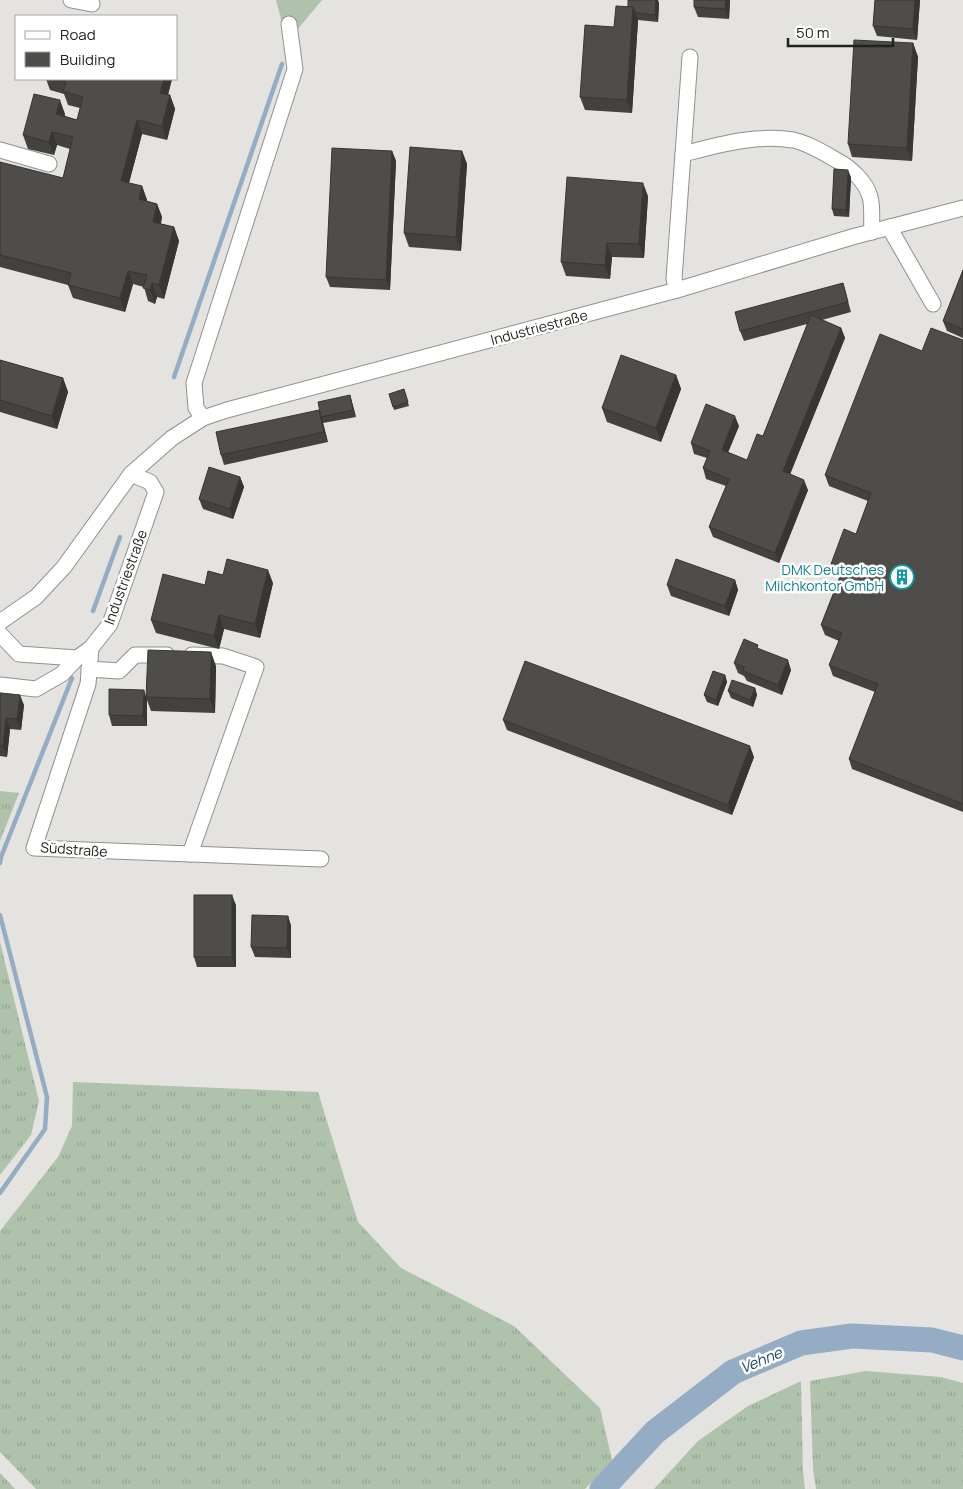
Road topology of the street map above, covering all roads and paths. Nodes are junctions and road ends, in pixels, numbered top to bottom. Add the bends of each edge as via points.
1 (71, 0) edge
2 (92, 4) dead end
3 (289, 24) dead end
4 (690, 57) dead end
5 (0, 150) edge
6 (683, 154) junction
7 (49, 164) dead end
8 (963, 208) edge
9 (889, 227) junction
10 (872, 232) junction
11 (678, 290) junction
12 (933, 304) dead end
13 (203, 418) junction
14 (131, 474) junction
15 (0, 622) edge
16 (0, 634) edge
17 (91, 648) junction
18 (77, 658) junction
19 (89, 669) junction
20 (0, 685) edge
21 (190, 854) junction
22 (321, 859) dead end

1 - 2 street
3 - 13 street via 295,69 194,383 196,408
4 - 6 street
5 - 7 street
6 - 10 street via 759,138 793,140 823,152 845,165 862,181 870,198
6 - 11 street via 674,279
8 - 9 street, Industriestraße
9 - 10 street, Industriestraße
9 - 12 street
10 - 11 street, Industriestraße
11 - 13 street, Industriestraße
13 - 14 street, Industriestraße via 172,438
14 - 15 street, Industriestraße via 64,567 36,597
14 - 17 street, Industriestraße via 150,482 156,492 110,624
16 - 18 street via 19,654
17 - 18 street, Industriestraße
17 - 19 street, Südstraße
18 - 20 street, Industriestraße via 62,674 36,689
19 - 21 street, Südstraße via 88,684 34,848
19 - 21 street via 119,671 135,655 223,656 256,667
21 - 22 street, Südstraße

